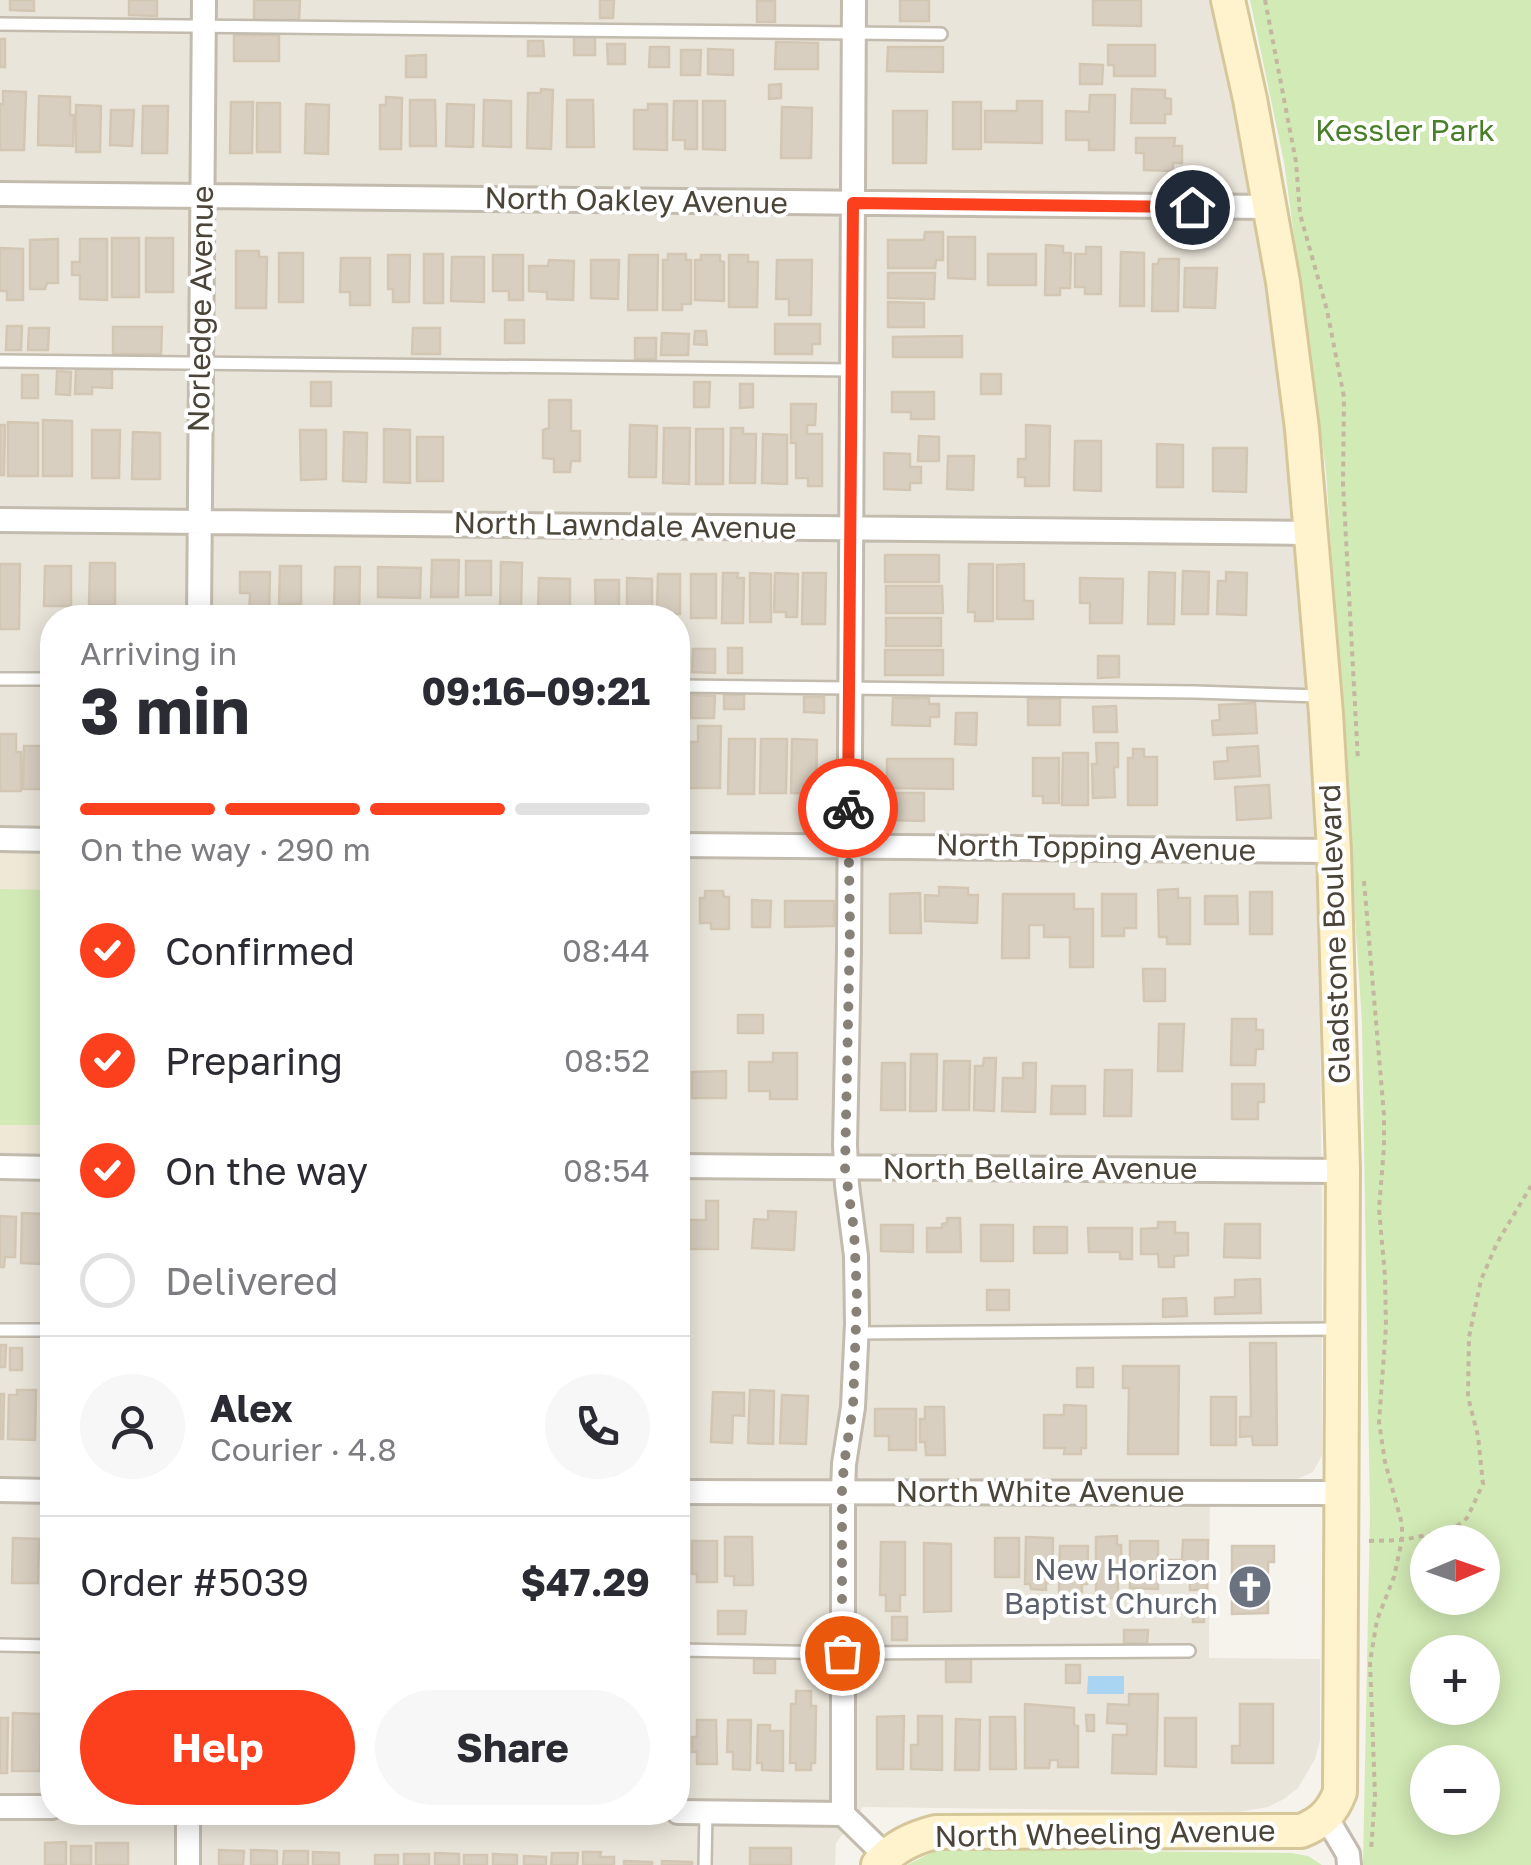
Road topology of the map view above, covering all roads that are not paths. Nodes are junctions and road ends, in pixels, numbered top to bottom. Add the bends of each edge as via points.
1 (204, 0) edge
2 (854, 0) edge
3 (1228, 0) edge
4 (0, 24) edge
5 (203, 26) junction
6 (854, 34) junction
7 (941, 34) dead end
8 (0, 194) edge
9 (202, 196) junction
10 (853, 203) junction
11 (1271, 208) junction
12 (0, 361) edge
13 (201, 364) junction
14 (852, 370) junction
15 (0, 520) edge
16 (199, 522) junction
17 (850, 528) junction
18 (1311, 533) junction
19 (199, 605) edge
20 (0, 678) edge
21 (40, 679) edge
22 (690, 686) edge
23 (849, 689) junction
24 (1324, 696) junction
25 (0, 839) edge
26 (40, 840) edge
27 (690, 845) edge
28 (848, 846) junction
29 (1334, 851) junction
30 (690, 1166) edge
31 (0, 1167) edge
32 (40, 1168) edge
33 (845, 1168) junction
34 (1342, 1171) junction
35 (1343, 1329) junction
36 (0, 1330) edge
37 (40, 1330) edge
38 (856, 1333) junction
39 (0, 1490) edge
40 (40, 1490) edge
41 (842, 1491) junction
42 (690, 1492) edge
43 (1343, 1493) junction
44 (0, 1646) edge
45 (40, 1646) edge
46 (690, 1650) edge
47 (1188, 1651) dead end
48 (842, 1653) junction
49 (0, 1806) edge
50 (40, 1807) edge
51 (690, 1812) edge
52 (706, 1812) junction
53 (843, 1814) junction
54 (1326, 1817) junction
55 (188, 1825) edge
56 (882, 1860) edge
57 (1360, 1860) edge
58 (188, 1865) edge
59 (705, 1865) edge

1 - 5 street, Norledge Avenue
2 - 6 street
3 - 11 street, Gladstone Boulevard
4 - 5 lane
5 - 6 lane
5 - 9 street, Norledge Avenue
6 - 7 lane
6 - 10 street
8 - 9 street, North Oakley Avenue
9 - 10 street, North Oakley Avenue
9 - 13 street, Norledge Avenue
10 - 11 street, North Oakley Avenue
10 - 14 street
11 - 18 street, Gladstone Boulevard
12 - 13 lane
13 - 14 lane
13 - 16 street, Norledge Avenue
14 - 17 street
15 - 16 street, North Lawndale Avenue
16 - 17 street, North Lawndale Avenue
16 - 19 street, Norledge Avenue
17 - 18 street, North Lawndale Avenue
17 - 23 street
18 - 24 street, Gladstone Boulevard
20 - 21 lane
22 - 23 lane
23 - 24 lane
23 - 28 street
24 - 29 street, Gladstone Boulevard
25 - 26 street
27 - 28 street, North Topping Avenue
28 - 29 street, North Topping Avenue
28 - 33 street
29 - 34 street, Gladstone Boulevard
30 - 33 street, North Bellaire Avenue
31 - 32 street
33 - 34 street, North Bellaire Avenue
33 - 38 street via 856,1256
34 - 35 street, Gladstone Boulevard
35 - 38 lane
35 - 43 street, Gladstone Boulevard
36 - 37 lane
38 - 41 street
39 - 40 street
41 - 42 street, North White Avenue
41 - 43 street, North White Avenue
41 - 48 street
43 - 54 street, Gladstone Boulevard via 1341,1778
44 - 45 lane
46 - 48 lane
47 - 48 lane
48 - 53 street
49 - 50 street
51 - 52 street
52 - 53 street
52 - 59 lane
53 - 56 street
54 - 56 street, North Wheeling Avenue via 1286,1832 936,1832
54 - 57 street via 1348,1854
55 - 58 street

